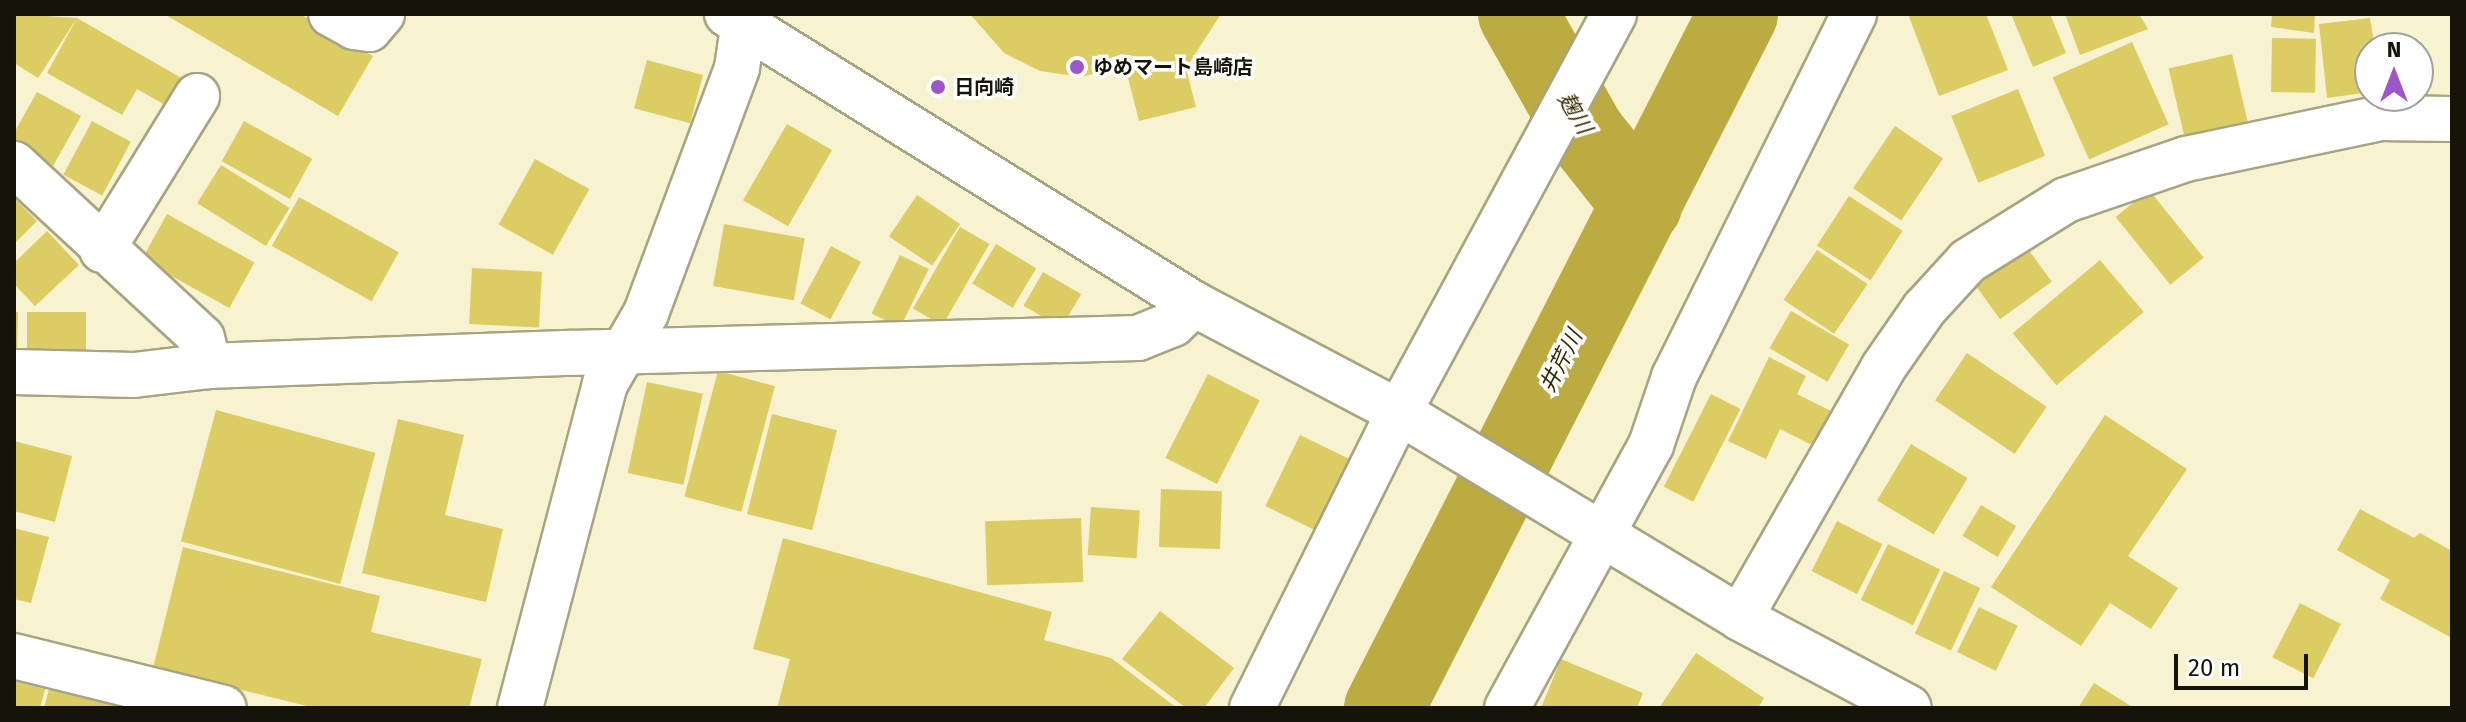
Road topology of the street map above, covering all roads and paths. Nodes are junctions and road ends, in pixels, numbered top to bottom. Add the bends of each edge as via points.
1 (331, 14) edge
2 (382, 14) edge
3 (1854, 14) edge
4 (739, 17) edge
5 (1602, 19) edge
6 (197, 96) dead end
7 (2452, 119) edge
8 (14, 164) edge
9 (102, 250) junction
10 (1194, 304) junction
11 (622, 353) junction
12 (209, 366) junction
13 (14, 372) edge
14 (1407, 417) junction
15 (1592, 526) junction
16 (1740, 618) junction
17 (14, 656) edge
18 (224, 708) edge
19 (520, 708) edge
20 (1252, 708) edge
21 (1507, 708) edge
22 (1909, 708) edge

1 - 2 street via 369,29
3 - 15 street via 1674,377 1651,445
4 - 10 street
4 - 11 street via 737,68 646,313
5 - 14 street via 1585,70
6 - 9 street
7 - 16 street via 2380,118 2186,159 2066,200 1968,261 1924,309 1883,368
8 - 9 street
9 - 12 street via 202,338
10 - 11 street via 1173,324 1138,338
10 - 14 street
11 - 12 street
11 - 19 street via 605,384
12 - 13 street via 134,375
14 - 15 street
14 - 20 street
15 - 16 street
15 - 21 street
16 - 22 street
17 - 18 street

